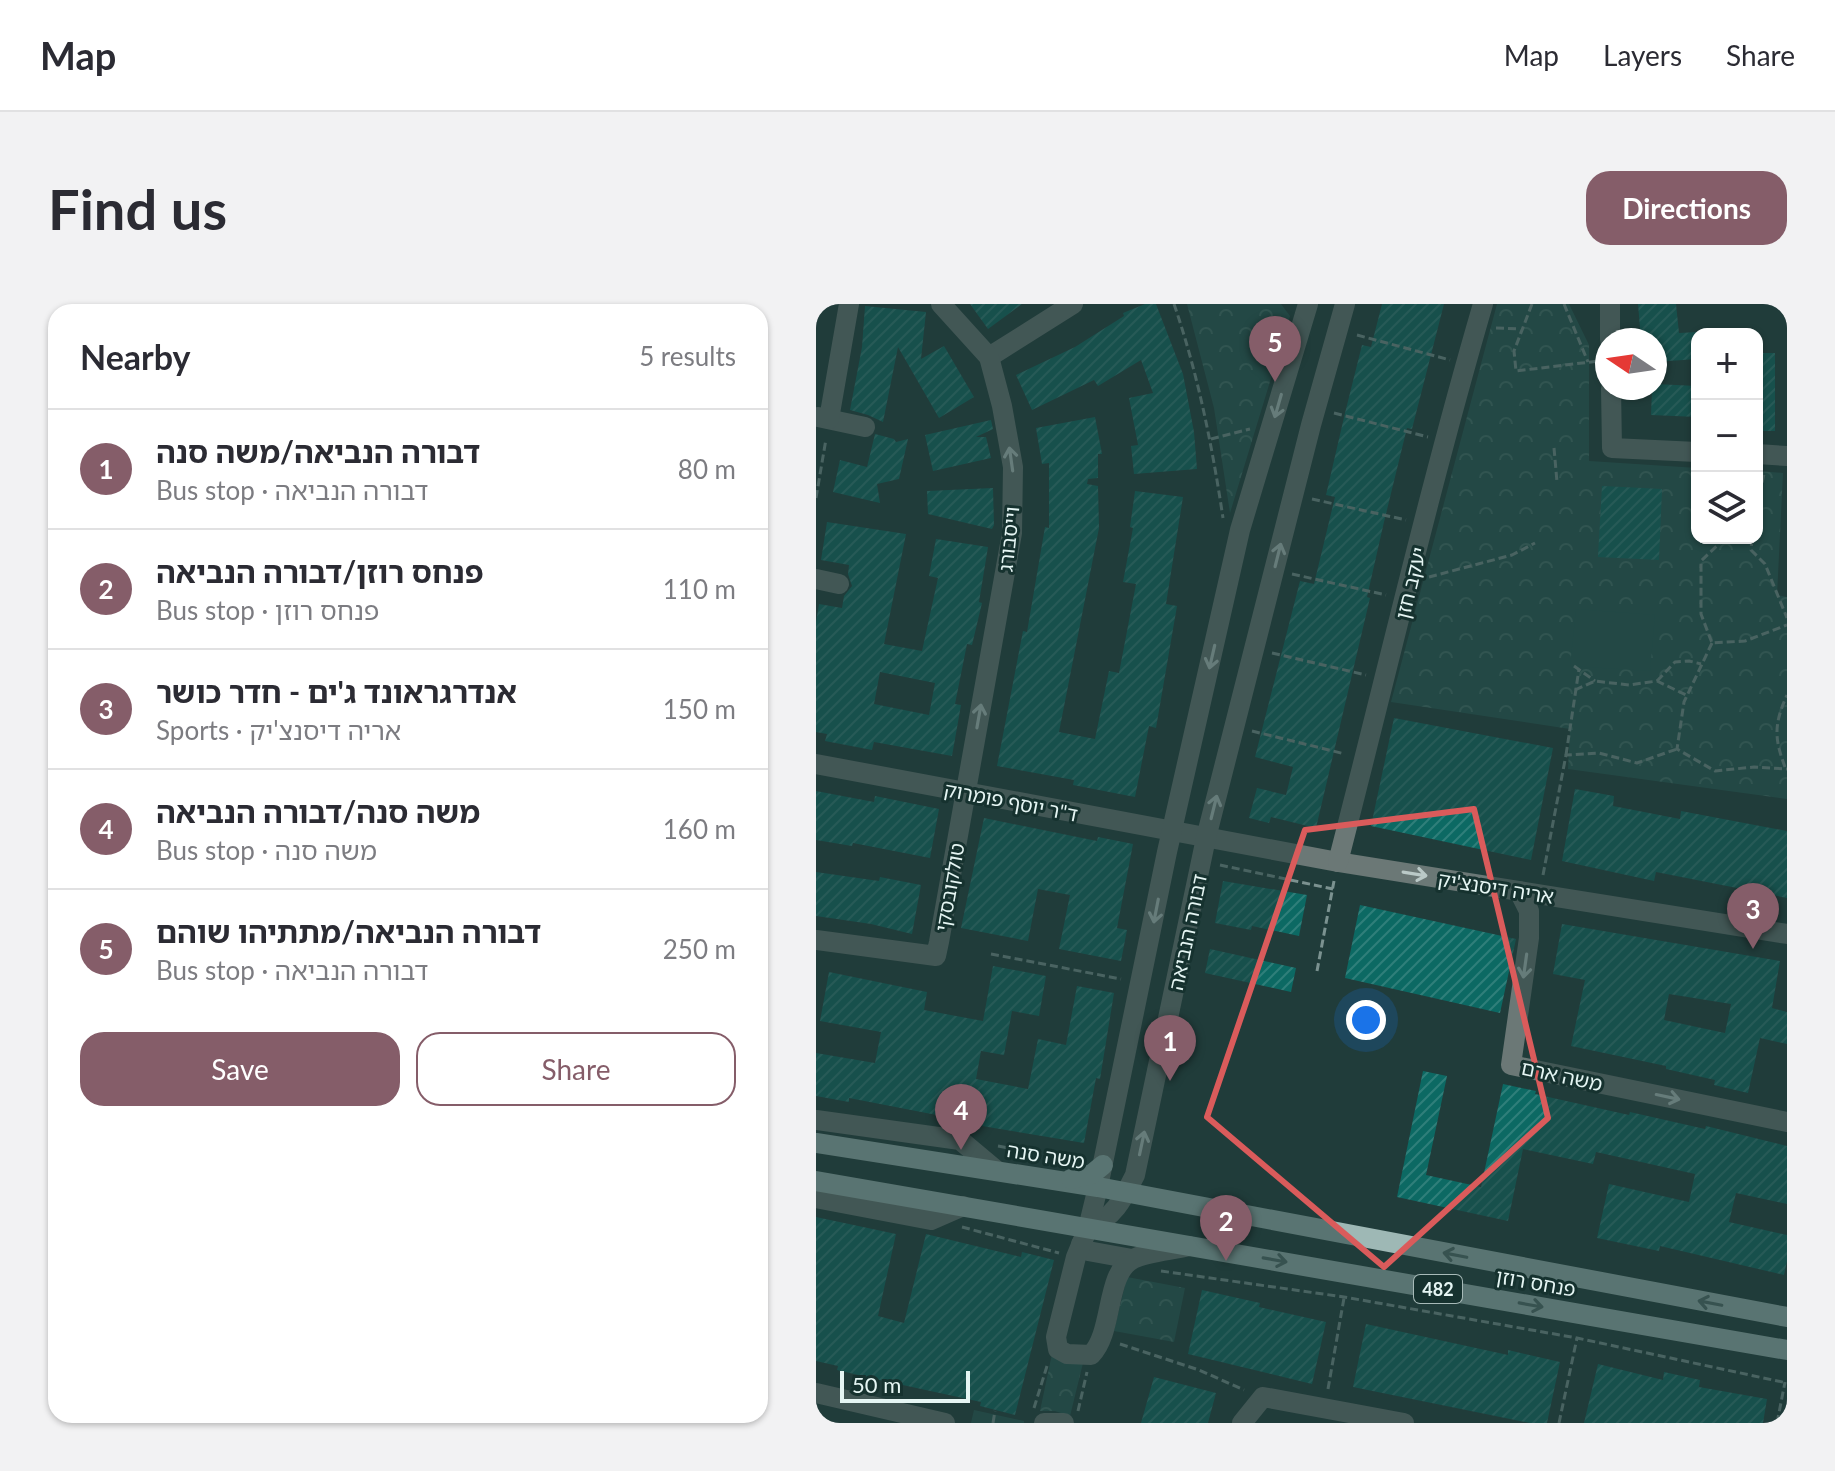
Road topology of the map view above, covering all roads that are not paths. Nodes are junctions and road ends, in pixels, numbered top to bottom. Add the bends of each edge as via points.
1 (849, 304) edge
2 (941, 304) edge
3 (1073, 304) edge
4 (1345, 304) edge
5 (1483, 304) edge
6 (1610, 304) edge
7 (1305, 306) edge
8 (1610, 328) edge
9 (989, 357) junction
10 (1611, 400) edge
11 (823, 418) edge
12 (865, 427) dead end
13 (1691, 452) edge
14 (816, 579) edge
15 (839, 584) dead end
16 (816, 764) edge
17 (966, 792) junction
18 (1172, 832) junction
19 (1206, 838) junction
20 (1338, 862) junction
21 (1519, 891) junction
22 (1787, 934) edge
23 (816, 940) edge
24 (816, 1120) edge
25 (1787, 1122) edge
26 (816, 1143) edge
27 (1103, 1165) junction
28 (997, 1171) junction
29 (816, 1181) edge
30 (1061, 1182) junction
31 (1130, 1184) junction
32 (1098, 1187) junction
33 (816, 1198) edge
34 (963, 1206) junction
35 (1082, 1243) junction
36 (1193, 1246) junction
37 (1132, 1259) junction
38 (1787, 1317) edge
39 (1787, 1350) edge
40 (816, 1393) edge
41 (1037, 1421) edge
42 (945, 1423) edge
43 (1064, 1423) edge
44 (1242, 1423) edge
45 (1404, 1423) edge

1 - 11 street
2 - 9 street, וייסבורג
3 - 9 street
19 -> 4 street, דבורה הנביאה
5 - 20 street, יעקב חזן via 1443,441
6 - 8 street
7 -> 18 street, דבורה הנביאה via 1240,530
17 -> 9 street, וייסבורג via 1012,533 1013,467
10 - 13 street via 1612,448
11 - 12 street
14 - 15 street
16 - 17 street, ד"ר יוסף פומרוק
17 - 18 street, ד"ר יוסף פומרוק
17 - 23 street, טולקובסקי via 936,956
18 - 19 street, ד"ר יוסף פומרוק
18 -> 27 street, דבורה הנביאה
19 - 20 street, אריה דיסנצ'יק
31 -> 19 street, דבורה הנביאה
20 -> 21 street, אריה דיסנצ'יק
21 - 22 street, אריה דיסנצ'יק
21 -> 25 street, משה ארם via 1529,911 1529,938 1511,1065
24 - 28 street via 960,1140
26 - 28 main road, משה סנה / 482
27 - 30 main road via 1092,1174
27 - 32 street, דבורה הנביאה
28 - 30 main road, משה סנה / 482
29 - 34 main road, 482
30 - 32 main road, משה סנה / 482
31 - 32 main road, משה סנה / 482
31 - 35 street, דבורה הנביאה via 1116,1210
38 -> 31 main road, פנחס רוזן / 482 via 1154,1198
32 - 35 street, דבורה הנביאה
33 - 34 street via 931,1220
34 - 35 main road, 482
35 - 36 main road, פנחס רוזן / 482
35 - 37 street via 1088,1251
35 - 37 street via 1056,1337 1058,1349 1067,1354 1091,1355 1103,1339 1118,1275
36 - 37 street
36 -> 39 main road, פנחס רוזן / 482
40 - 42 street
41 - 43 street
44 - 45 street via 1263,1397

